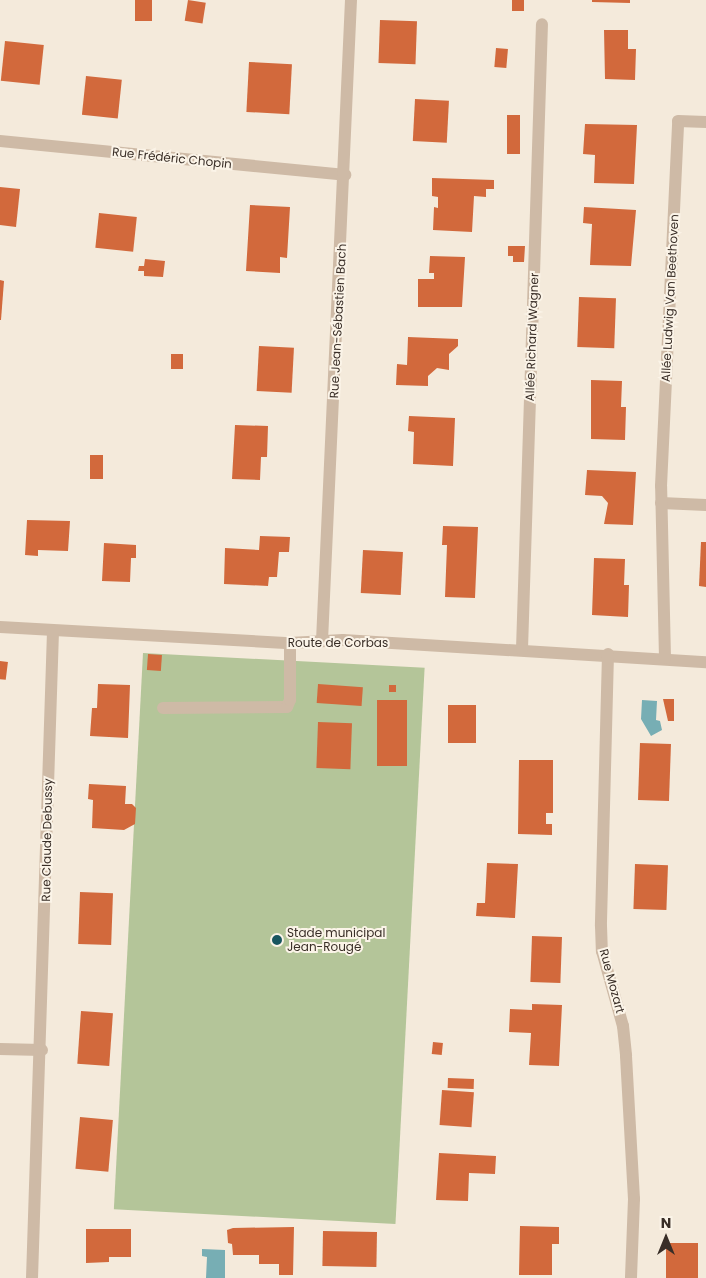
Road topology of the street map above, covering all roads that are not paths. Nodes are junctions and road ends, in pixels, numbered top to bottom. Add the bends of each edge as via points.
1 (351, 0) edge
2 (542, 24) dead end
3 (706, 122) edge
4 (0, 141) edge
5 (345, 175) junction
6 (661, 502) junction
7 (706, 505) edge
8 (0, 627) edge
9 (54, 631) junction
10 (322, 641) junction
11 (290, 643) junction
12 (522, 649) junction
13 (608, 654) junction
14 (665, 658) junction
15 (706, 662) edge
16 (162, 708) dead end
17 (0, 1049) edge
18 (42, 1050) junction
19 (32, 1278) edge
20 (631, 1278) edge

1 - 5 street, Rue Jean-Sébastien Bach
2 - 12 street, Allée Richard Wagner
3 - 6 street, Allée Ludwig Van Beethoven via 678,121
4 - 5 street, Rue Frédéric Chopin
5 - 10 street, Rue Jean-Sébastien Bach
6 - 7 street
6 - 14 street, Allée Ludwig Van Beethoven
8 - 9 street, Route de Corbas
9 - 11 street, Route de Corbas
9 - 18 street, Rue Claude Debussy
10 - 11 street, Route de Corbas
10 - 12 street, Route de Corbas
11 - 16 street via 290,700 287,707
12 - 13 street, Route de Corbas
13 - 14 street, Route de Corbas
13 - 20 street, Rue Mozart via 601,926 602,951 623,1026 626,1056 634,1199
14 - 15 street, Route de Corbas
17 - 18 street
18 - 19 street, Rue Claude Debussy

